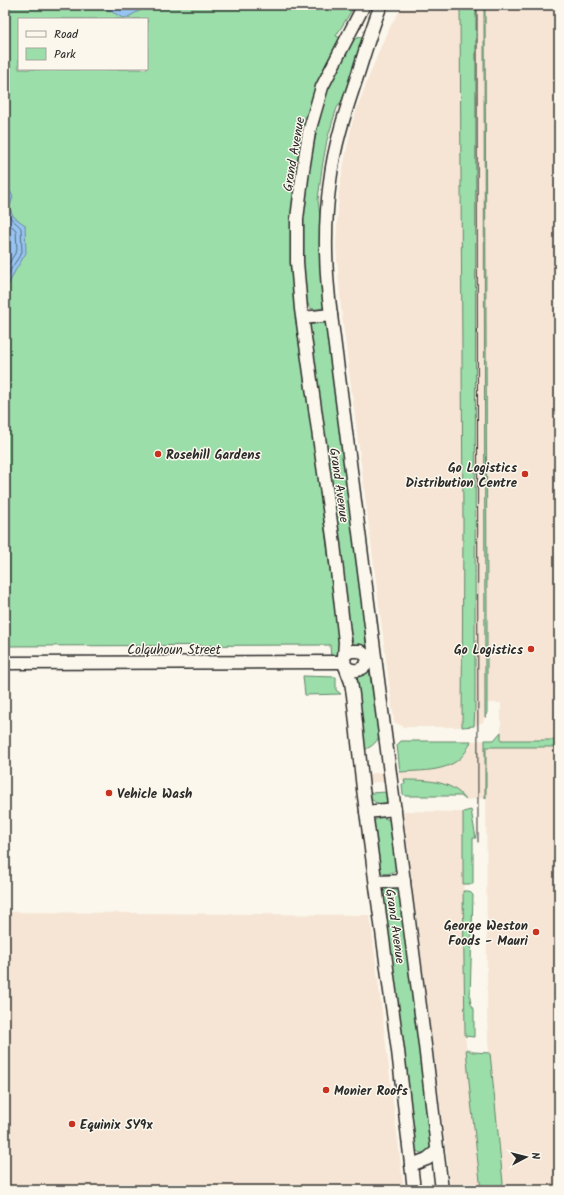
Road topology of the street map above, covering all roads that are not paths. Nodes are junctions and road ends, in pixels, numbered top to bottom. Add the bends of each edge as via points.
1 (364, 5) edge
2 (380, 5) edge
3 (352, 29) junction
4 (331, 315) junction
5 (302, 318) junction
6 (367, 602) junction
7 (370, 659) junction
8 (344, 662) junction
9 (5, 663) edge
10 (384, 729) junction
11 (395, 809) junction
12 (366, 812) junction
13 (404, 880) junction
14 (376, 882) junction
15 (437, 1151) junction
16 (411, 1165) junction
17 (414, 1190) edge
18 (442, 1190) edge

1 - 3 street, Grand Avenue
2 - 3 street via 367,30 360,33
2 - 4 street, Grand Avenue via 345,113 330,181 326,257
3 - 5 street, Grand Avenue via 322,87 309,132 297,219
4 - 5 street
4 - 6 street, Grand Avenue
5 - 8 street, Grand Avenue via 334,544 345,642
6 - 7 street, Grand Avenue
6 - 10 street, Grand Avenue
7 - 8 street via 361,669 351,670
7 - 8 street via 355,650 347,653
7 - 10 street, Grand Avenue
8 - 9 street, Colquhoun Street
8 - 12 street, Grand Avenue via 353,695
10 - 11 street, Grand Avenue
11 - 12 street
11 - 13 street, Grand Avenue
12 - 14 street, Grand Avenue
13 - 14 street
13 - 15 street, Grand Avenue
14 - 16 street, Grand Avenue
15 - 16 street via 427,1159
15 - 18 street, Grand Avenue
16 - 17 street, Grand Avenue

